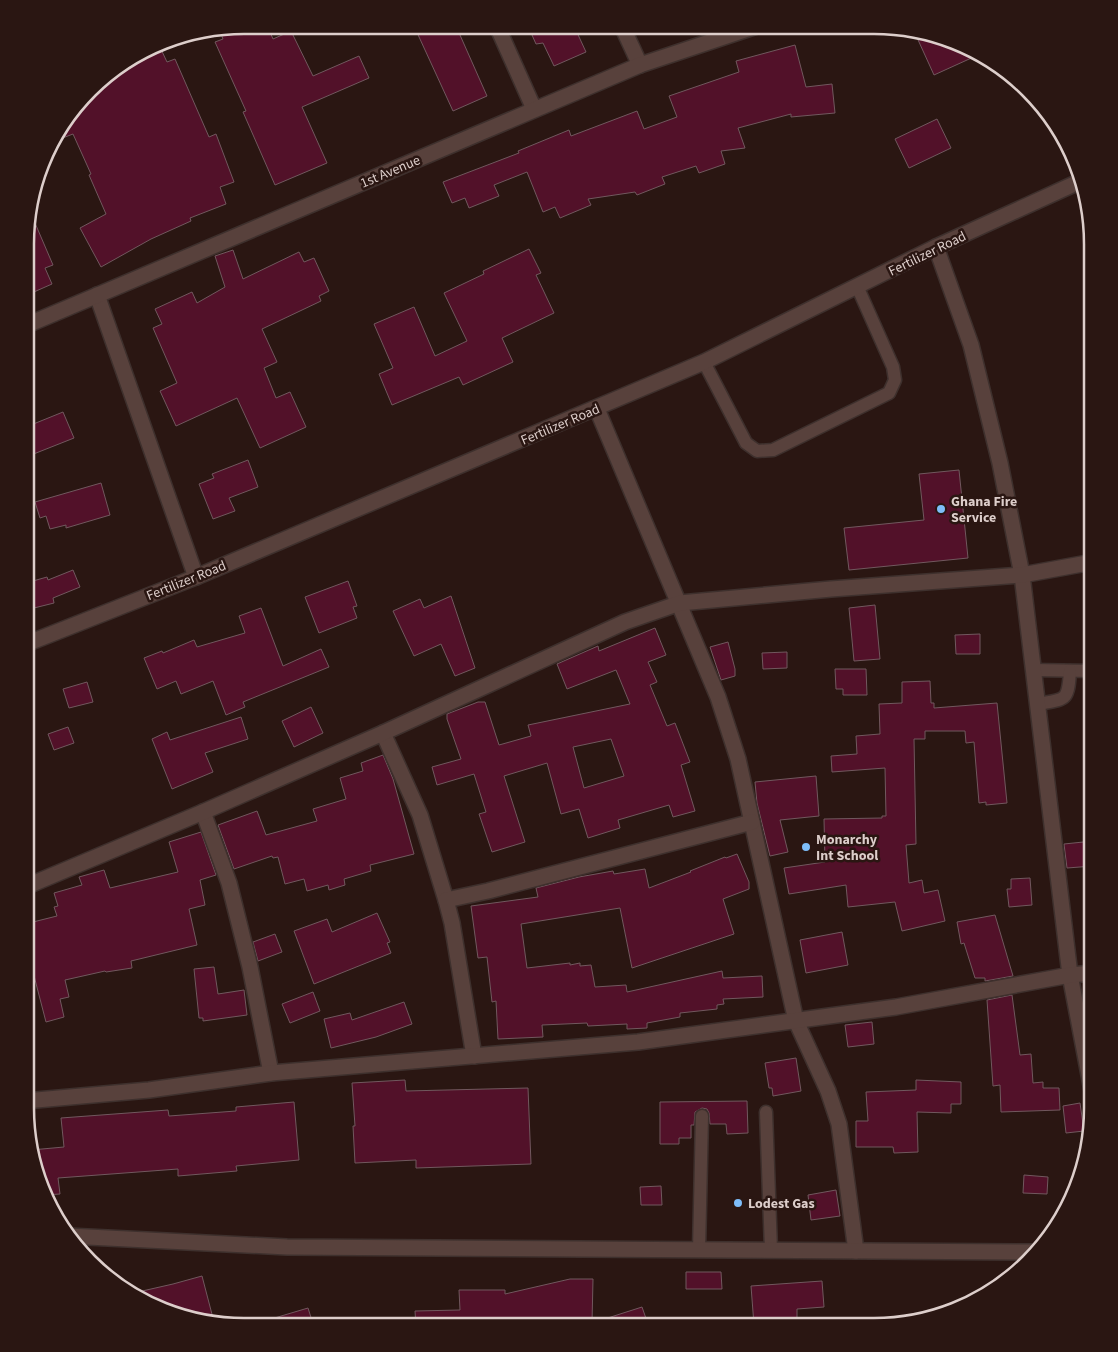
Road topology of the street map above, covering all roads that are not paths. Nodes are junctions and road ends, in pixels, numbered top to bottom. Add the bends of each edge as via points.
1 (501, 34) edge
2 (626, 34) edge
3 (734, 34) edge
4 (640, 65) junction
5 (534, 110) junction
6 (1075, 184) edge
7 (936, 247) junction
8 (857, 286) junction
9 (97, 295) junction
10 (34, 322) edge
11 (704, 362) junction
12 (597, 409) junction
13 (1084, 564) edge
14 (1022, 575) junction
15 (196, 577) junction
16 (680, 603) junction
17 (34, 641) edge
18 (1033, 670) junction
19 (1070, 671) junction
20 (1084, 671) edge
21 (1037, 704) junction
22 (383, 733) junction
23 (203, 812) junction
24 (752, 822) junction
25 (34, 883) edge
26 (446, 900) junction
27 (1084, 974) edge
28 (1070, 975) junction
29 (796, 1021) junction
30 (1084, 1052) edge
31 (474, 1056) junction
32 (271, 1073) junction
33 (34, 1101) edge
34 (766, 1112) dead end
35 (702, 1116) dead end
36 (77, 1236) edge
37 (698, 1250) junction
38 (771, 1250) junction
39 (856, 1251) junction
40 (1028, 1252) edge

1 - 5 street
2 - 4 street
3 - 4 street, 1st Avenue
4 - 5 street, 1st Avenue
5 - 9 street, 1st Avenue
6 - 7 street, Fertilizer Road
7 - 8 street, Fertilizer Road
7 - 14 street via 971,344 1000,463
8 - 11 street, Fertilizer Road
8 - 11 lane via 893,367 896,380 889,393 773,450 757,451 746,443
9 - 10 street, 1st Avenue
9 - 15 street
11 - 12 street, Fertilizer Road
12 - 15 street, Fertilizer Road
12 - 16 street
13 - 14 street
14 - 16 street
14 - 18 street
15 - 17 street, Fertilizer Road
16 - 22 street via 625,622
16 - 24 street via 718,697 738,759
18 - 19 lane
18 - 21 street
19 - 20 lane
19 - 21 lane via 1069,690 1062,700
21 - 28 street
22 - 23 street
22 - 26 street via 420,815
23 - 25 street
23 - 32 street via 229,883
24 - 26 street
24 - 29 street
26 - 31 street
27 - 28 street
28 - 29 street
28 - 30 street
29 - 31 street via 638,1042
29 - 39 street via 828,1091 839,1124
31 - 32 street
32 - 33 street via 149,1090
34 - 38 lane
35 - 37 lane
36 - 37 street via 288,1247
37 - 38 street
38 - 39 street
39 - 40 street

